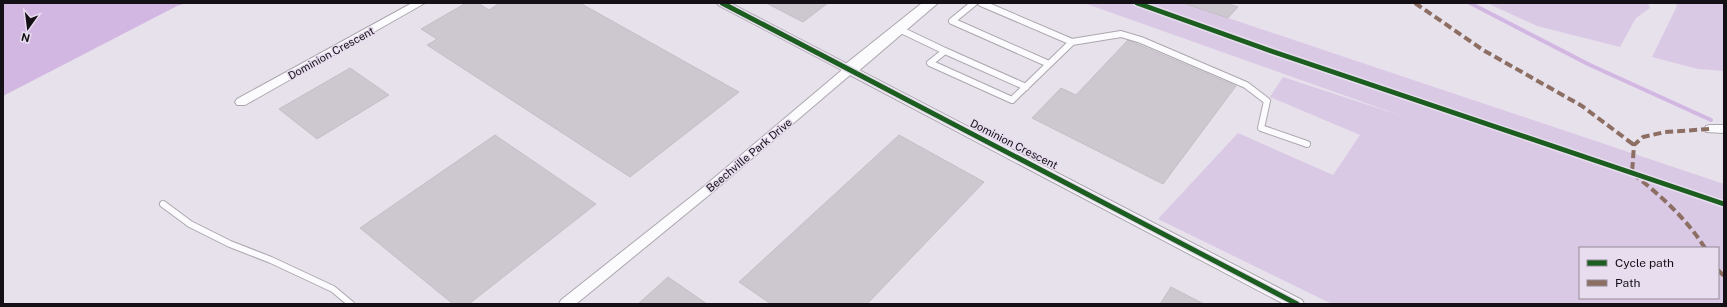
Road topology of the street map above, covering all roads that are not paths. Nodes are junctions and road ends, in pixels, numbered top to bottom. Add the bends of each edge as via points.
1 (420, 3) edge
2 (722, 3) edge
3 (930, 3) edge
4 (974, 3) edge
5 (981, 3) edge
6 (899, 29) junction
7 (1072, 42) junction
8 (945, 51) junction
9 (1049, 64) junction
10 (849, 70) junction
11 (1026, 87) junction
12 (241, 102) dead end
13 (1710, 129) dead end
14 (1724, 129) edge
15 (1307, 144) dead end
16 (163, 204) dead end
17 (351, 304) edge
18 (566, 304) edge
19 (1297, 304) edge

1 - 12 street, Dominion Crescent
2 - 10 street, Dominion Crescent
3 - 6 street, Beechville Park Drive
4 - 9 lane via 952,21
5 - 7 lane
6 - 8 lane
6 - 10 street, Beechville Park Drive
7 - 9 lane
7 - 15 lane via 1121,34 1177,54 1246,85 1267,101 1261,128
8 - 11 lane
8 - 11 lane via 930,63 1012,100
9 - 11 lane
10 - 18 street, Beechville Park Drive via 705,192
10 - 19 street, Dominion Crescent
13 - 14 street
16 - 17 lane via 190,224 333,289

